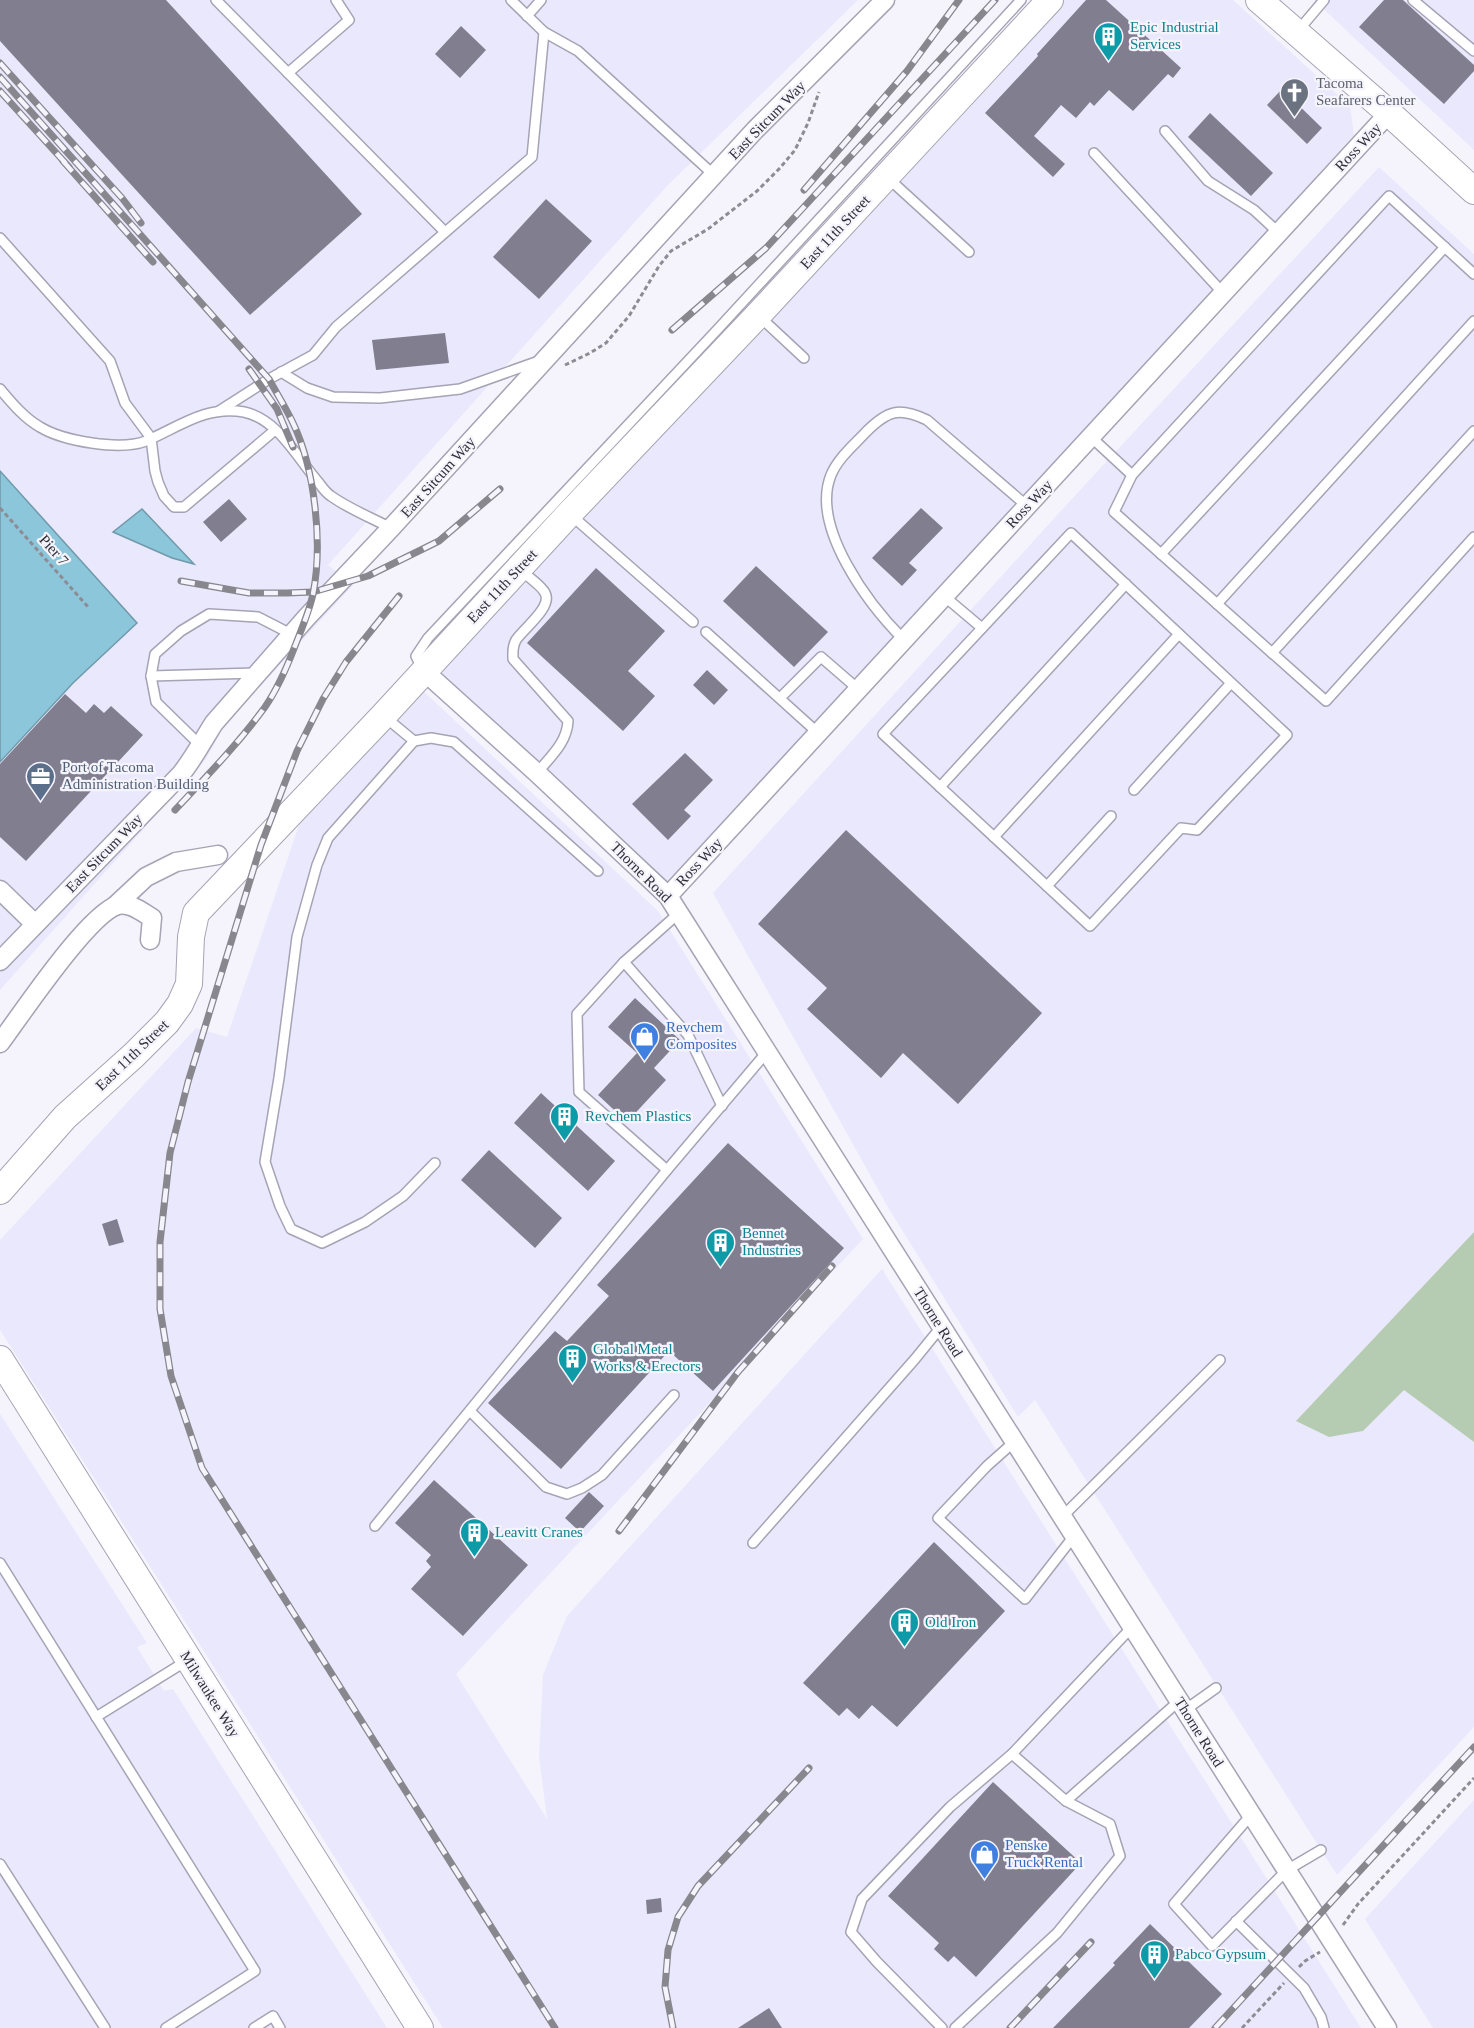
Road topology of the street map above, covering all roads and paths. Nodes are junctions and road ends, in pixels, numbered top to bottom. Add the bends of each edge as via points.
1 (216, 0) edge
2 (336, 0) edge
3 (511, 0) edge
4 (541, 0) edge
5 (885, 0) edge
6 (1021, 0) edge
7 (1050, 0) edge
8 (1259, 0) edge
9 (1324, 0) edge
10 (1413, 0) edge
11 (527, 16) junction
12 (544, 32) junction
13 (1297, 32) junction
14 (1474, 51) edge
15 (824, 61) junction
16 (288, 73) junction
17 (1389, 113) junction
18 (1165, 131) dead end
19 (1094, 153) dead end
20 (715, 176) junction
21 (887, 177) junction
22 (1474, 191) edge
23 (445, 232) junction
24 (1278, 233) junction
25 (0, 238) edge
26 (1445, 247) junction
27 (969, 252) dead end
28 (1474, 274) edge
29 (1223, 293) junction
30 (758, 315) junction
31 (1474, 321) edge
32 (804, 358) dead end
33 (554, 362) junction
34 (281, 372) junction
35 (0, 389) edge
36 (219, 411) junction
37 (275, 430) junction
38 (1474, 431) edge
39 (1090, 437) junction
40 (151, 438) junction
41 (1132, 475) junction
42 (1027, 506) junction
43 (0, 508) edge
44 (569, 514) junction
45 (391, 528) junction
46 (1474, 537) edge
47 (1161, 554) junction
48 (519, 568) junction
49 (1126, 584) junction
50 (944, 596) junction
51 (1217, 604) junction
52 (89, 608) dead end
53 (693, 622) dead end
54 (981, 628) junction
55 (706, 632) dead end
56 (291, 634) junction
57 (1179, 634) junction
58 (904, 640) junction
59 (1272, 654) junction
60 (424, 671) junction
61 (258, 673) junction
62 (151, 676) junction
63 (1231, 683) junction
64 (858, 689) junction
65 (780, 698) junction
66 (383, 716) junction
67 (819, 733) junction
68 (414, 741) junction
69 (200, 745) junction
70 (537, 773) junction
71 (940, 787) junction
72 (1134, 790) dead end
73 (1111, 816) dead end
74 (994, 837) junction
75 (218, 855) dead end
76 (598, 871) dead end
77 (1047, 886) junction
78 (0, 890) edge
79 (668, 896) junction
80 (115, 906) junction
81 (679, 913) junction
82 (35, 924) junction
83 (150, 940) dead end
84 (0, 962) edge
85 (624, 962) junction
86 (0, 1043) edge
87 (767, 1052) junction
88 (722, 1106) junction
89 (435, 1163) dead end
90 (667, 1170) junction
91 (0, 1191) edge
92 (941, 1327) junction
93 (0, 1359) edge
94 (1220, 1360) dead end
95 (674, 1395) dead end
96 (470, 1411) junction
97 (1014, 1442) junction
98 (1062, 1517) junction
99 (375, 1526) dead end
100 (1074, 1536) junction
101 (753, 1543) dead end
102 (0, 1563) edge
103 (1132, 1627) junction
104 (189, 1660) junction
105 (1216, 1688) dead end
106 (1182, 1706) junction
107 (96, 1717) junction
108 (1012, 1754) junction
109 (1474, 1778) edge
110 (1066, 1801) junction
111 (1251, 1815) junction
112 (1321, 1850) dead end
113 (0, 1864) edge
114 (1287, 1870) junction
115 (1236, 1921) junction
116 (1334, 1944) junction
117 (1290, 1976) junction
118 (105, 2028) edge
119 (166, 2028) edge
120 (254, 2028) edge
121 (280, 2028) edge
122 (420, 2028) edge
123 (942, 2028) edge
124 (956, 2028) edge
125 (1242, 2028) edge
126 (1324, 2028) edge
127 (1387, 2028) edge

1 - 16 lane
2 - 16 lane via 349,20
3 - 11 lane
4 - 11 lane
5 - 15 street, East Sitcum Way
6 - 60 lane via 428,638 416,656
7 - 21 street, East 11th Street
8 - 13 street
9 - 13 lane
10 - 14 lane
11 - 12 lane
12 - 20 lane via 578,51
12 - 23 lane via 532,157
13 - 17 street
15 - 20 street, East Sitcum Way
15 - 33 path via 818,98 808,123 795,150 780,168 708,229 671,251 629,316 606,343 590,353
16 - 23 lane
17 - 22 street
17 - 24 street, Ross Way
18 - 24 lane via 1208,181 1254,210
19 - 29 lane
20 - 33 street, East Sitcum Way
21 - 27 lane
21 - 30 street, East 11th Street
23 - 34 lane via 336,327 313,355
24 - 29 street, Ross Way
25 - 40 lane via 110,361 125,403
26 - 28 lane
26 - 41 lane via 1389,196
26 - 47 lane
29 - 39 street, Ross Way
30 - 32 lane
30 - 44 street, East 11th Street
31 - 51 lane
33 - 34 lane via 460,389 380,398 333,397 307,388
33 - 45 street, East Sitcum Way
34 - 36 lane
35 - 40 lane via 40,427 70,438 126,445
36 - 37 lane via 245,412 263,418
36 - 40 lane via 185,421
37 - 40 lane via 184,507 174,507 164,496 155,471
37 - 45 lane via 329,496
38 - 59 lane
39 - 41 lane
39 - 42 street, Ross Way
41 - 47 lane via 1114,512
42 - 50 street, Ross Way
42 - 58 lane via 927,420 909,412 893,413 877,421 839,460 827,497 829,524 862,592
43 - 52 path, Pier 7
44 - 48 street, East 11th Street
44 - 53 lane
45 - 56 street, East Sitcum Way
46 - 59 lane via 1326,701
47 - 51 lane
48 - 60 street, East 11th Street
48 - 70 lane via 545,592 547,601 516,639 513,659 568,721 562,743
49 - 54 lane via 1071,533
49 - 57 lane
49 - 71 lane
50 - 54 lane
50 - 58 street, Ross Way
51 - 59 lane
54 - 71 lane via 883,734
55 - 65 lane
56 - 61 street, East Sitcum Way
56 - 62 lane via 258,617 209,614 181,631 155,654
57 - 63 lane
57 - 74 lane
58 - 64 street, Ross Way
60 - 66 street, East 11th Street
60 - 70 street, Thorne Road
61 - 62 lane
61 - 69 street, East Sitcum Way
62 - 69 lane via 156,702
63 - 72 lane
63 - 77 lane via 1287,735 1197,830 1180,828 1090,926
64 - 65 lane via 821,657
64 - 67 street, Ross Way
65 - 67 lane
66 - 68 lane
66 - 91 street, East 11th Street via 196,913 189,984 167,1022 65,1117
67 - 79 street, Ross Way
68 - 76 lane via 431,738 454,742
68 - 89 lane via 328,838 317,865 297,937 265,1162 291,1229 321,1243 365,1222 403,1196
69 - 82 street, East Sitcum Way via 181,774
70 - 79 street, Thorne Road
71 - 74 lane
73 - 77 lane
74 - 77 lane
75 - 80 street via 177,862 146,877
78 - 82 street
79 - 81 street, Thorne Road
80 - 83 street via 128,905 152,918
80 - 86 street via 51,971
81 - 85 lane
81 - 87 street, Thorne Road
82 - 84 street, East Sitcum Way
85 - 88 lane via 688,1035
85 - 90 lane via 577,1014 579,1092
87 - 88 lane
87 - 92 street, Thorne Road
88 - 90 lane
90 - 96 lane
92 - 97 street, Thorne Road
92 - 101 lane
93 - 104 street, Milwaukee Way
94 - 98 lane
95 - 96 lane via 602,1475 567,1494 546,1487
96 - 99 lane
97 - 98 street, Thorne Road
97 - 100 lane via 938,1518 1025,1599
98 - 100 street, Thorne Road
100 - 103 street, Thorne Road
102 - 107 lane
103 - 106 street, Thorne Road
103 - 108 lane
104 - 107 lane
104 - 122 street, Milwaukee Way
105 - 106 lane
106 - 110 lane
106 - 111 street, Thorne Road
107 - 119 lane via 255,1971
108 - 110 lane
108 - 123 lane via 950,1807 862,1899 851,1932
109 - 116 path via 1358,1904
110 - 124 lane via 1110,1824 1120,1856 1057,1933
111 - 114 street, Thorne Road
111 - 115 lane via 1174,1904 1212,1946
112 - 114 lane
113 - 118 lane
114 - 115 lane
114 - 116 street, Thorne Road
115 - 117 lane
116 - 117 path via 1305,1961
116 - 127 street, Thorne Road
117 - 125 path
117 - 126 lane via 1304,1988
120 - 121 lane via 273,2016

